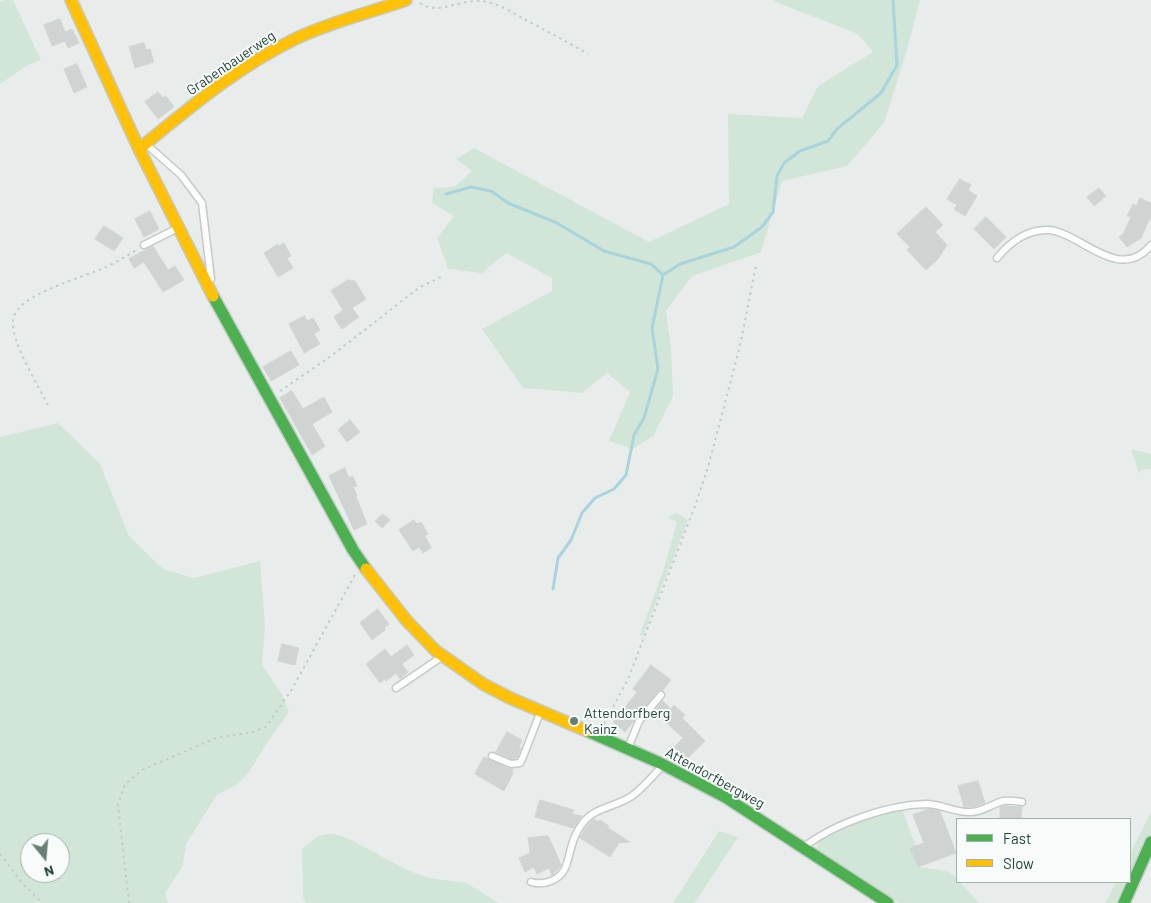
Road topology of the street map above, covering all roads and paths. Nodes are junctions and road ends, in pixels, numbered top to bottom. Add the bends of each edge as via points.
1 (71, 0) edge
2 (406, 0) edge
3 (416, 0) edge
4 (588, 54) dead end
5 (142, 146) junction
6 (177, 228) junction
7 (144, 245) joint
8 (1151, 245) edge
9 (997, 258) dead end
10 (756, 266) dead end
11 (443, 276) dead end
12 (208, 288) junction
13 (268, 400) junction
14 (48, 405) dead end
15 (362, 562) junction
16 (443, 656) junction
17 (396, 688) dead end
18 (660, 694) dead end
19 (541, 711) junction
20 (598, 736) junction
21 (628, 749) junction
22 (492, 756) dead end
23 (663, 764) junction
24 (1022, 802) dead end
25 (1151, 842) edge
26 (803, 848) junction
27 (0, 854) edge
28 (531, 882) dead end
29 (42, 903) edge
30 (130, 903) edge
31 (888, 903) edge
32 (1124, 903) edge

1 - 5 street, Attendorfbergweg
2 - 5 street, Grabenbauerweg via 314,31 272,52 236,74
3 - 4 path via 428,8 475,1 489,3
5 - 6 street, Attendorfbergweg
5 - 12 lane via 181,175 202,204 211,280
6 - 7 lane
6 - 12 street, Attendorfbergweg
7 - 14 path via 108,267 31,298 16,311 12,323 14,331
8 - 9 lane via 1136,257 1118,259 1049,230 1024,234
10 - 20 path via 740,346 695,506 628,678
11 - 13 path via 420,287
12 - 13 street, Attendorfbergweg
13 - 15 street, Attendorfbergweg
15 - 16 street, Attendorfbergweg via 406,621
15 - 30 path via 292,689 266,727 216,738 142,770 125,784 118,806
16 - 17 lane
16 - 19 street, Attendorfbergweg via 483,684
18 - 21 lane via 640,721
19 - 20 street, Attendorfbergweg
19 - 22 lane via 520,763 511,764
20 - 21 street, Attendorfbergweg
21 - 23 street, Attendorfbergweg
23 - 26 street, Attendorfbergweg via 725,797
23 - 28 lane via 631,797 595,812 583,822 571,845 566,867 555,879 538,884
24 - 26 lane via 1005,801 971,812 925,804 880,812 831,830
25 - 32 street
26 - 31 street, Attendorfbergweg
27 - 29 path

